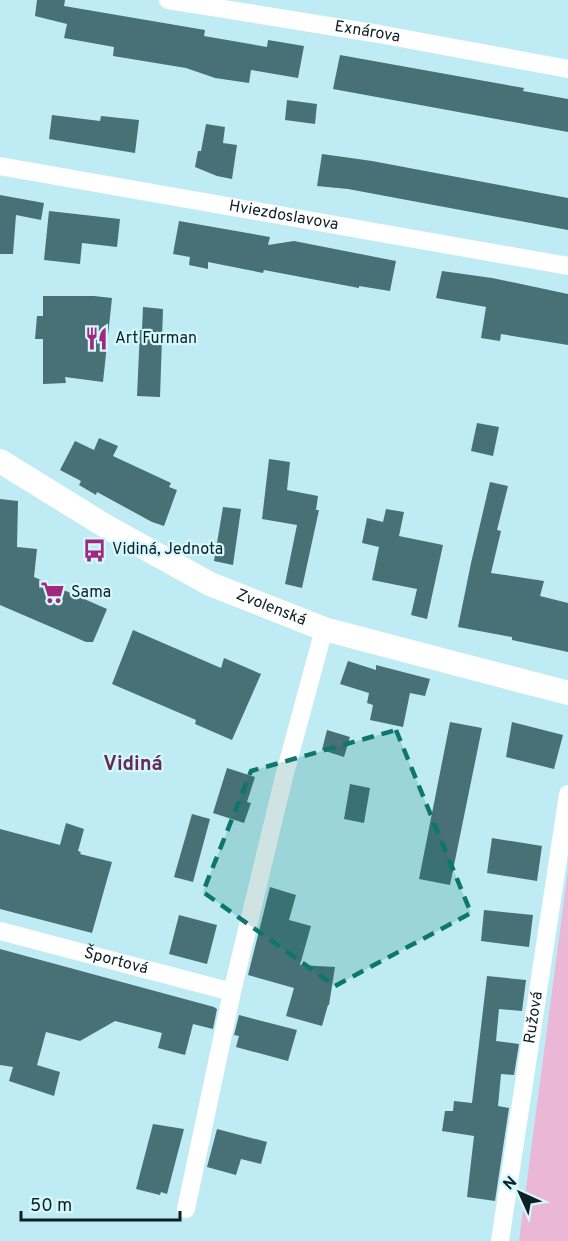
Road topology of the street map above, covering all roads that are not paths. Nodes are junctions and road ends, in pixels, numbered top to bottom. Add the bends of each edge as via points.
1 (168, 0) edge
2 (568, 69) edge
3 (0, 166) edge
4 (568, 266) edge
5 (0, 461) edge
6 (324, 629) junction
7 (568, 693) edge
8 (568, 794) edge
9 (0, 931) edge
10 (232, 992) junction
11 (186, 1209) dead end
12 (500, 1241) edge

1 - 2 street, Exnárova
3 - 4 street, Hviezdoslavova
5 - 6 street, Zvolenská via 210,584
6 - 7 street, Zvolenská
6 - 10 street
8 - 12 street, Ružová
9 - 10 street, Športová
10 - 11 street

